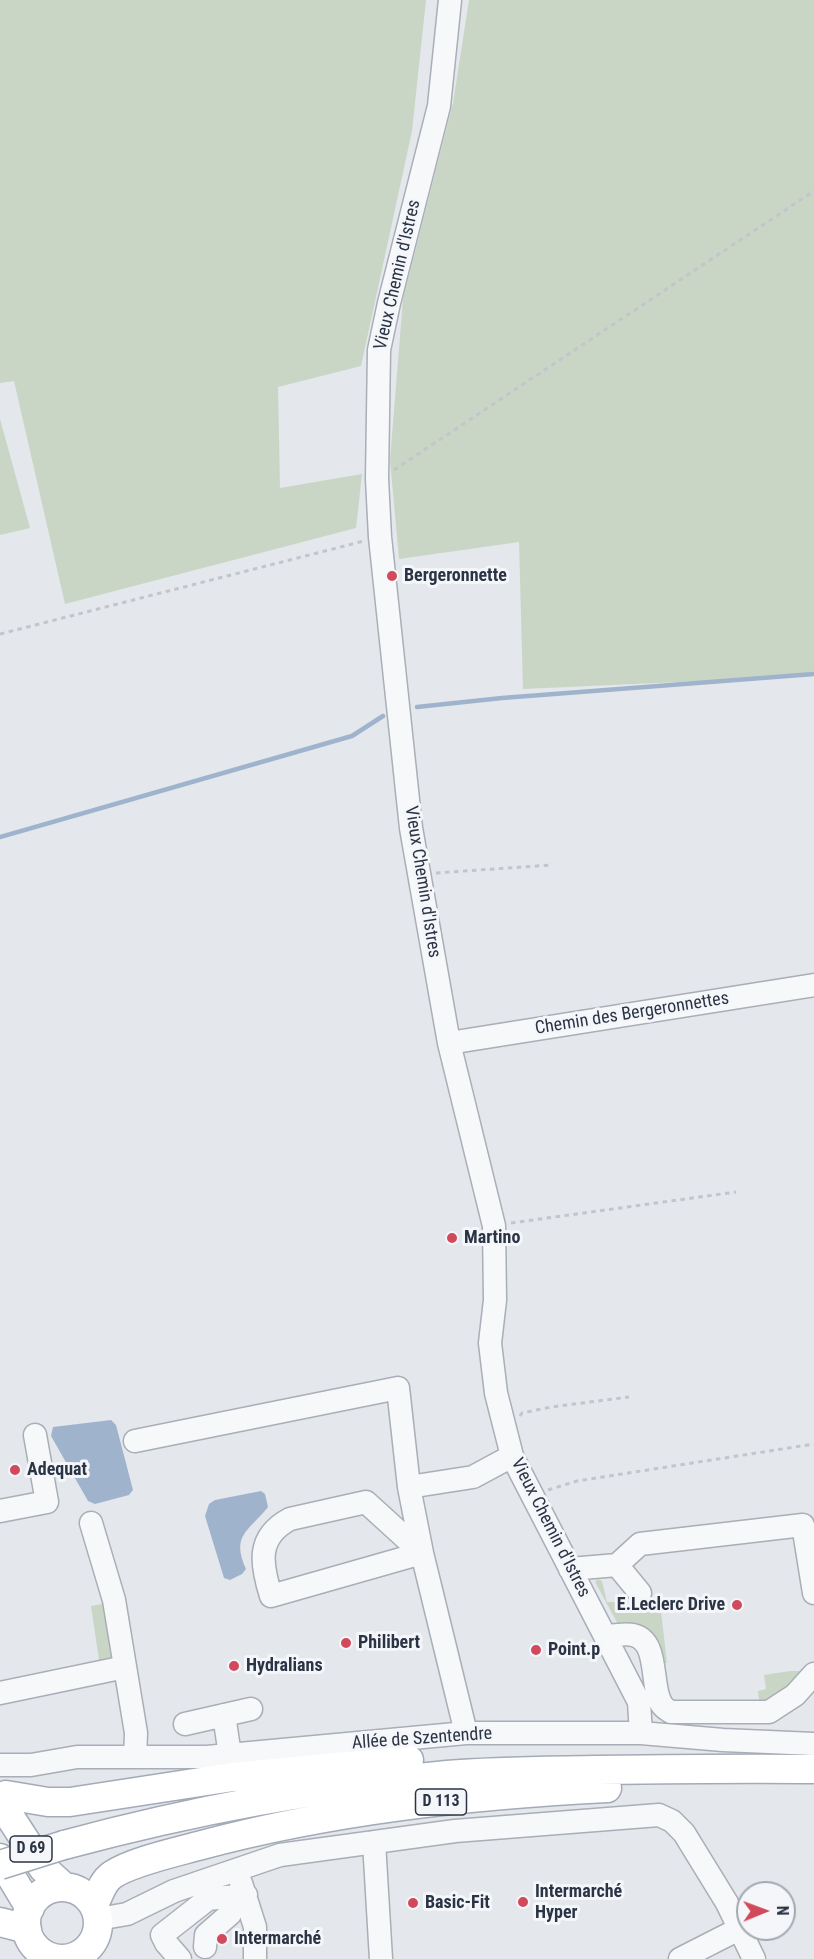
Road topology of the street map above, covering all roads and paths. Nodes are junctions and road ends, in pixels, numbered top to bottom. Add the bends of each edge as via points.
1 (450, 0) edge
2 (814, 191) edge
3 (376, 479) junction
4 (380, 537) junction
5 (0, 634) edge
6 (551, 865) dead end
7 (419, 874) junction
8 (814, 985) edge
9 (449, 1043) junction
10 (736, 1192) dead end
11 (494, 1226) junction
12 (629, 1397) dead end
13 (506, 1431) junction
14 (35, 1435) dead end
15 (135, 1441) dead end
16 (814, 1444) edge
17 (512, 1456) junction
18 (409, 1487) junction
19 (534, 1498) junction
20 (0, 1511) edge
21 (92, 1522) dead end
22 (422, 1553) junction
23 (617, 1565) junction
24 (570, 1569) junction
25 (640, 1593) dead end
26 (814, 1593) edge
27 (605, 1636) junction
28 (125, 1667) junction
29 (814, 1674) edge
30 (0, 1693) edge
31 (251, 1708) dead end
32 (224, 1715) junction
33 (185, 1724) dead end
34 (466, 1733) junction
35 (641, 1733) junction
36 (814, 1744) edge
37 (230, 1755) junction
38 (135, 1757) junction
39 (732, 1768) junction
40 (814, 1769) edge
41 (814, 1783) edge
42 (3, 1789) edge
43 (374, 1842) junction
44 (0, 1858) edge
45 (0, 1865) edge
46 (236, 1870) junction
47 (64, 1887) junction
48 (237, 1908) junction
49 (19, 1920) edge
50 (736, 1923) edge
51 (96, 1931) edge
52 (736, 1931) edge
53 (745, 1941) edge
54 (209, 1954) edge
55 (57, 1958) edge
56 (180, 1959) edge
57 (255, 1959) edge
58 (381, 1959) edge
59 (680, 1959) edge
60 (754, 1959) edge

1 - 3 street, Vieux Chemin d'Istres via 439,106 379,350
2 - 3 path via 401,467
3 - 4 street, Vieux Chemin d'Istres
4 - 5 path
4 - 7 street, Vieux Chemin d'Istres
6 - 7 path
7 - 9 street, Vieux Chemin d'Istres
8 - 9 street, Chemin des Bergeronnettes
9 - 11 street, Vieux Chemin d'Istres
10 - 11 path
11 - 13 street, Vieux Chemin d'Istres via 495,1300 490,1343 496,1393
12 - 13 path via 522,1413
13 - 17 street, Vieux Chemin d'Istres
14 - 20 street via 47,1502
15 - 18 street via 398,1388
16 - 19 path via 577,1481
17 - 18 street via 473,1477
17 - 19 street, Vieux Chemin d'Istres
18 - 22 street
19 - 24 street, Vieux Chemin d'Istres
21 - 28 street via 114,1600
22 - 22 street via 366,1502 279,1524 263,1550 271,1596
22 - 34 street
23 - 24 street
23 - 25 street
23 - 26 street via 640,1544 803,1525
24 - 27 street, Vieux Chemin d'Istres
27 - 29 street via 631,1634 645,1643 658,1696 671,1712 769,1712 795,1695
27 - 35 street, Vieux Chemin d'Istres via 639,1702
28 - 30 street
28 - 38 street via 136,1733
31 - 32 street
32 - 33 street
32 - 37 street
34 - 35 street, Allée de Szentendre
34 - 37 street, Allée de Szentendre
35 - 36 street, Allée de Szentendre
37 - 38 street, Allée de Szentendre
38 - 42 street, Allée de Szentendre via 77,1757 32,1765
39 - 40 main road, D 113
39 - 42 main road via 608,1759 471,1758 257,1774 70,1802 48,1802
39 - 45 main road, D 113, bridge via 521,1771 388,1781 238,1804 124,1829
41 - 51 main road, D 113 via 507,1795 291,1823 121,1870 106,1880
42 - 47 main road, D 69 via 43,1868
43 - 46 street via 280,1855
43 - 50 street via 455,1831 659,1815 684,1833
43 - 58 street
44 - 49 main road, D 69
46 - 48 street
46 - 51 street via 174,1891
47 - 49 main road via 44,1892
47 - 51 main road via 81,1892
48 - 54 street via 206,1935
48 - 56 street via 208,1899 162,1935
48 - 57 street via 255,1927
49 - 55 main road via 35,1946
51 - 55 main road via 86,1950 75,1957
52 - 59 street
53 - 60 street

